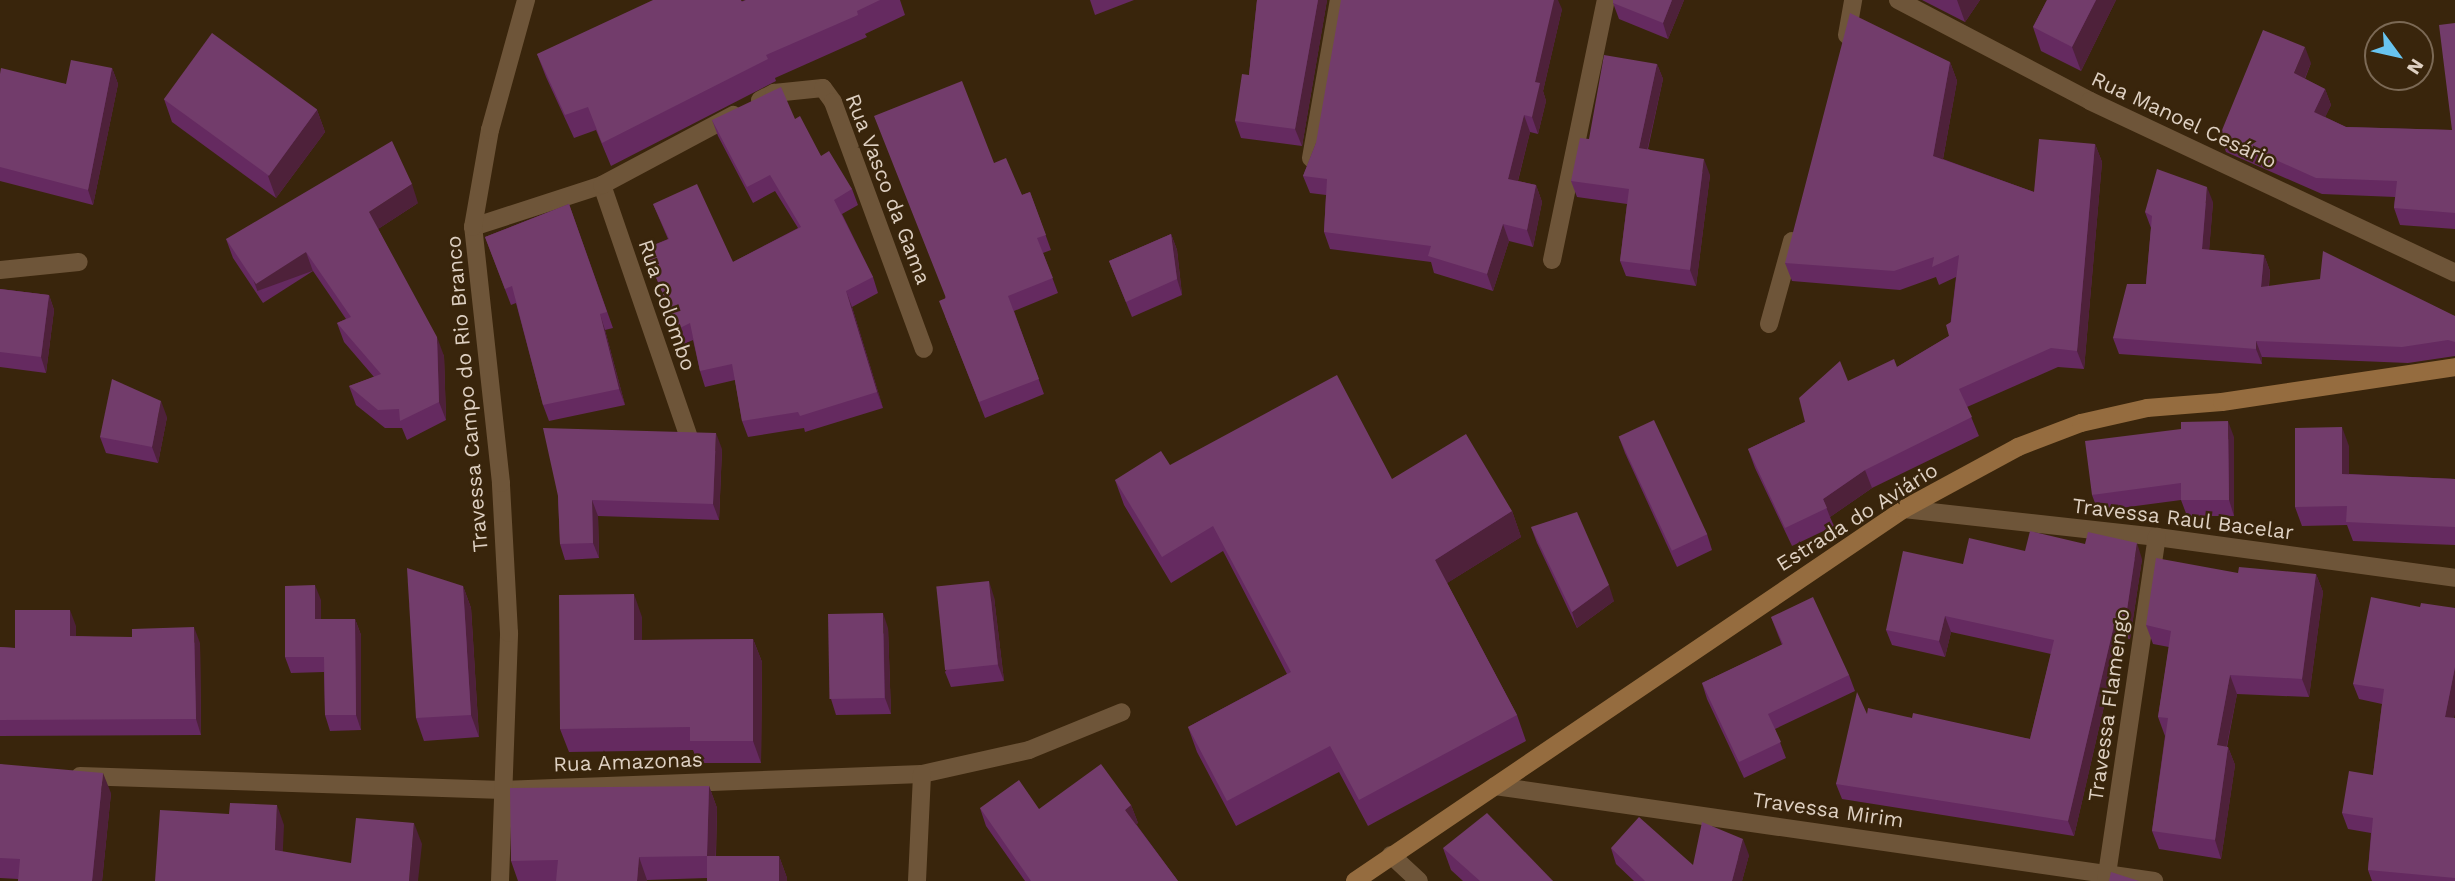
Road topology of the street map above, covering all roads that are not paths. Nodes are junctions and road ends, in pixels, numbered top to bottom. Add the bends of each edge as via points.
1 (526, 0) edge
2 (1339, 0) edge
3 (1606, 0) edge
4 (1853, 0) edge
5 (1898, 0) edge
6 (1840, 60) edge
7 (1311, 158) edge
8 (602, 185) junction
9 (1798, 218) edge
10 (473, 227) junction
11 (1552, 260) dead end
12 (79, 262) dead end
13 (0, 270) edge
14 (2455, 273) edge
15 (1769, 324) dead end
16 (924, 349) dead end
17 (2455, 367) edge
18 (690, 439) edge
19 (1905, 509) junction
20 (2157, 537) junction
21 (2455, 578) edge
22 (1122, 712) dead end
23 (922, 774) junction
24 (56, 775) edge
25 (1495, 786) junction
26 (503, 790) junction
27 (1391, 855) junction
28 (2107, 877) edge
29 (500, 881) edge
30 (917, 881) edge
31 (1355, 881) edge
32 (1419, 881) edge
33 (2154, 881) edge

1 - 10 street, Travessa Campo do Rio Branco via 490,130
2 - 7 street
3 - 11 street
4 - 6 street
5 - 14 street, Rua Manoel Cesário via 2090,101
8 - 10 street, Rua Vasco da Gama
8 - 16 street, Rua Vasco da Gama via 774,93 823,88 842,122
8 - 18 street, Rua Colombo
9 - 15 street
10 - 26 street, Travessa Campo do Rio Branco via 501,483 507,592
12 - 13 street
17 - 19 street, Estrada do Aviário via 2222,402 2147,408 2081,423 2018,447
19 - 20 street, Travessa Raul Bacelar
19 - 25 street, Estrada do Aviário
20 - 21 street, Travessa Raul Bacelar
20 - 28 street, Travessa Flamengo
22 - 23 street, Rua Amazonas via 1030,750
23 - 26 street, Rua Amazonas
23 - 30 street
24 - 26 street, Rua Amazonas
25 - 27 street, Estrada do Aviário
25 - 28 street, Travessa Mirim
26 - 29 street, Travessa Campo do Rio Branco
27 - 31 street, Estrada do Aviário
27 - 32 street
28 - 33 street, Travessa Mirim

